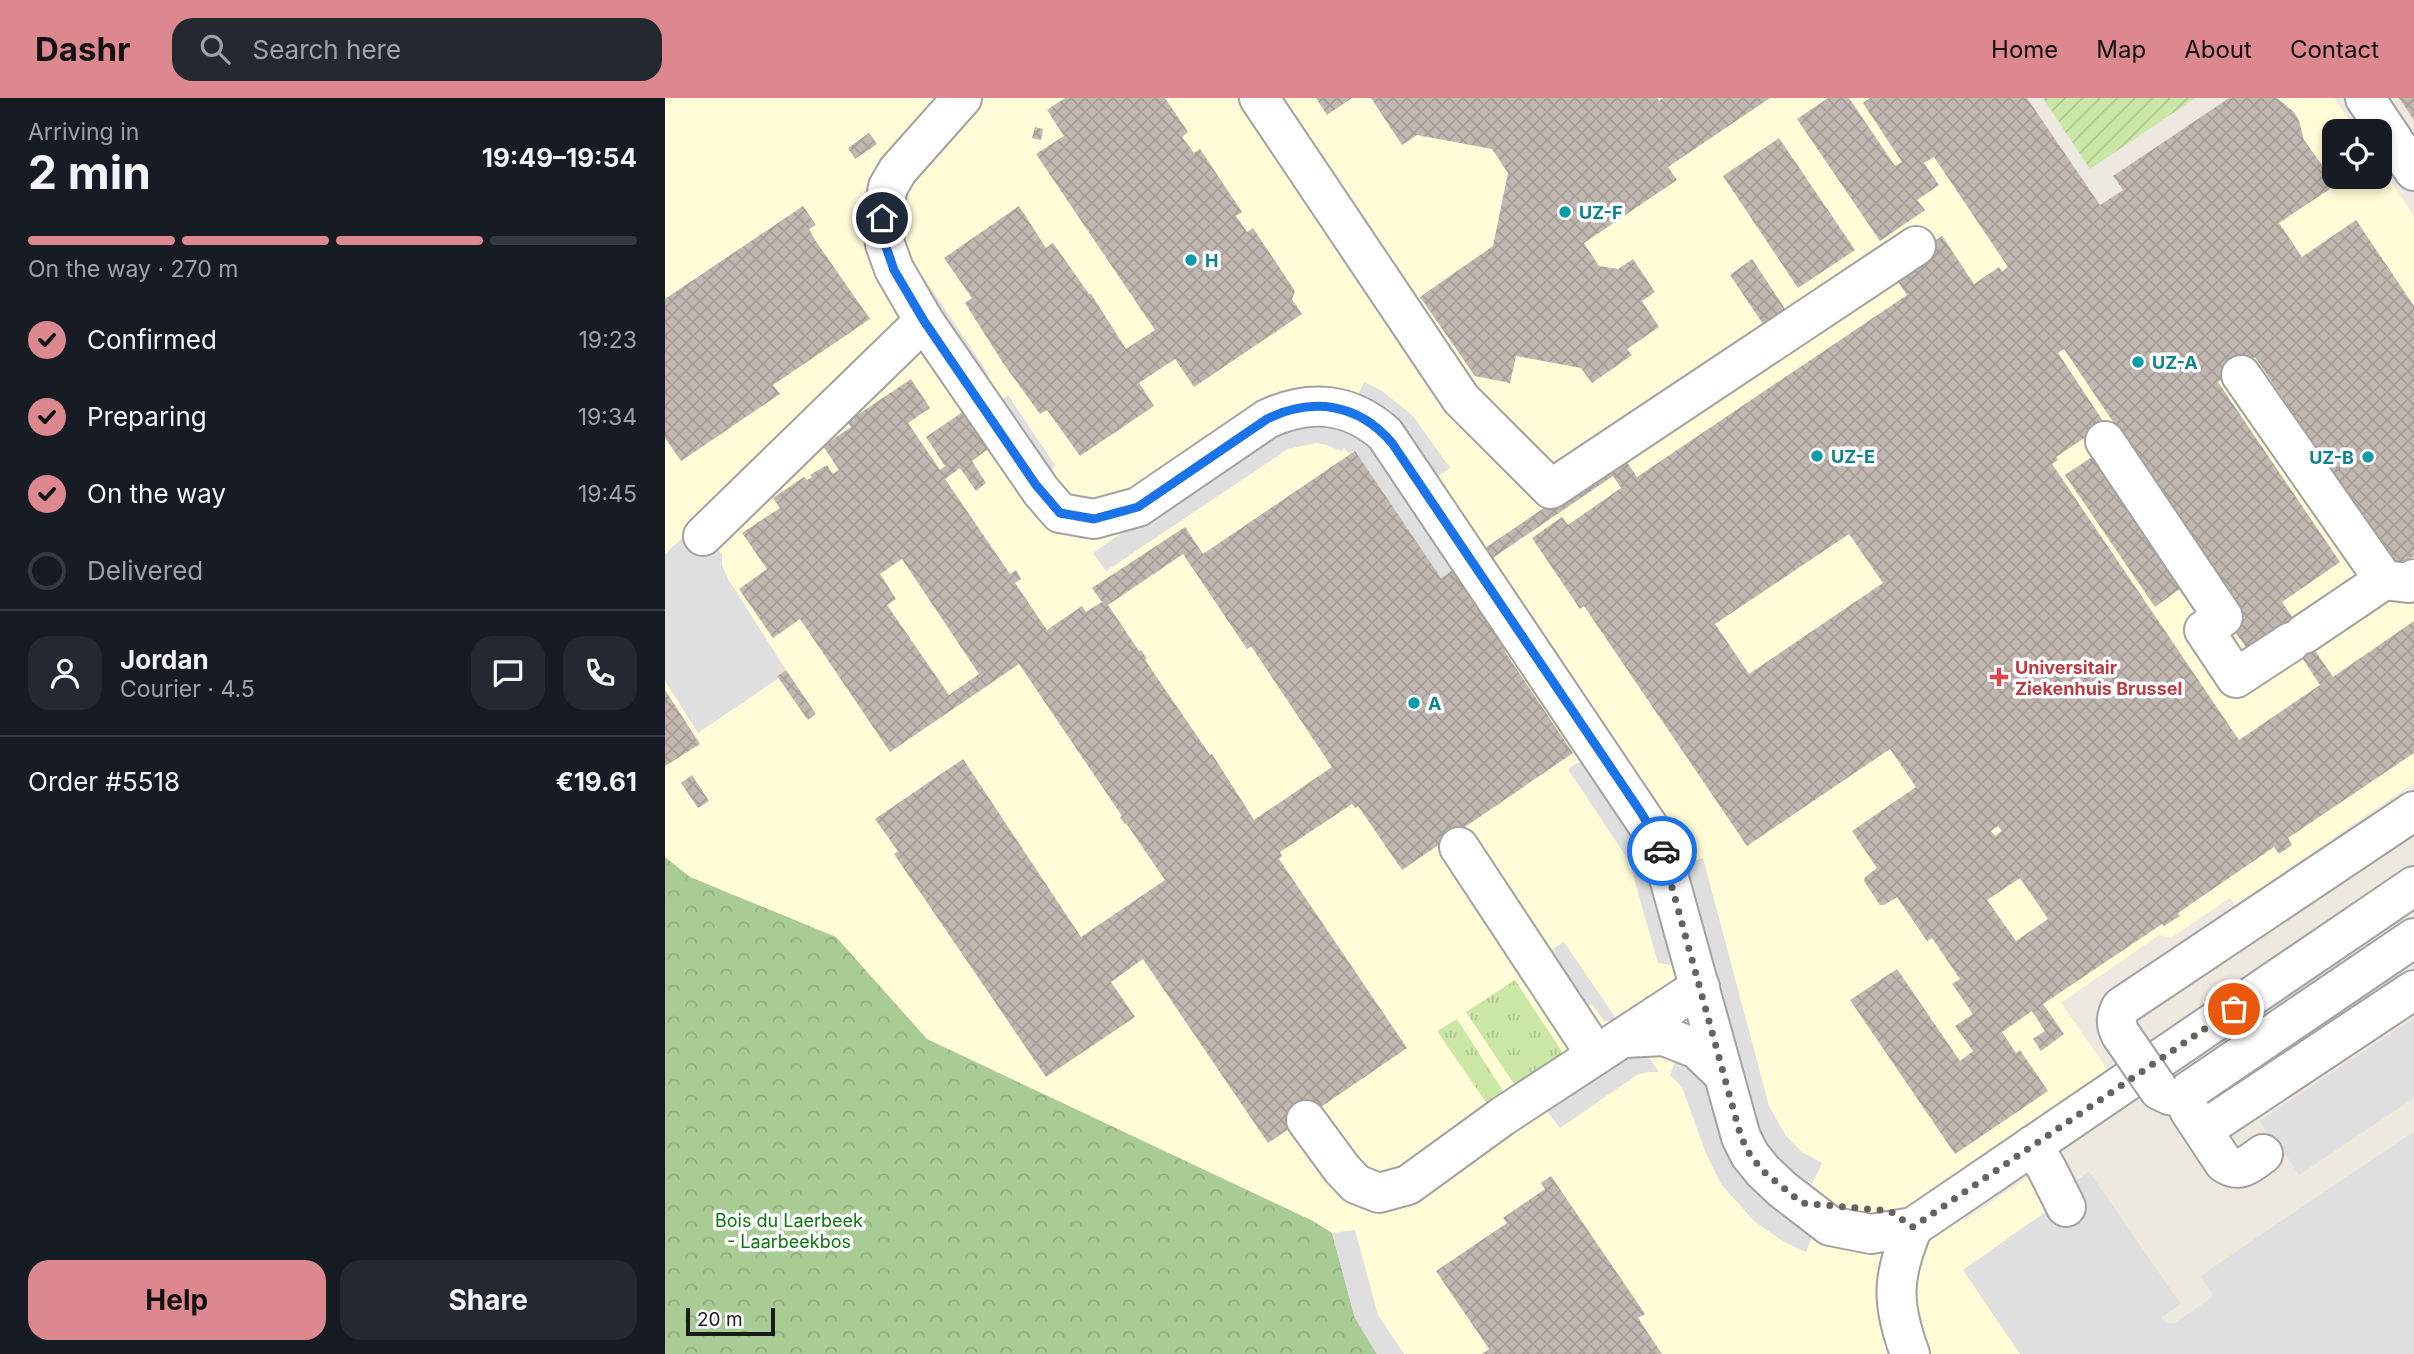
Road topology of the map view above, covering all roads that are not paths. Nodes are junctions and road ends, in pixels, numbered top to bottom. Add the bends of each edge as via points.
1 (962, 98) edge
2 (1259, 98) edge
3 (2365, 98) edge
4 (2414, 171) edge
5 (1916, 246) dead end
6 (924, 321) junction
7 (2241, 375) dead end
8 (2105, 441) dead end
9 (703, 536) dead end
10 (2399, 579) edge
11 (2414, 811) edge
12 (1459, 847) dead end
13 (2414, 886) edge
14 (2414, 938) edge
15 (1700, 987) junction
16 (2414, 990) edge
17 (1610, 1046) junction
18 (1722, 1073) junction
19 (2169, 1093) junction
20 (1306, 1119) dead end
21 (2203, 1130) junction
22 (2033, 1145) junction
23 (2263, 1154) dead end
24 (2066, 1207) dead end
25 (1913, 1227) junction
26 (1910, 1354) edge

1 - 6 lane via 898,170 884,202 889,257
2 - 5 lane via 1461,400 1551,489
3 - 4 lane
6 - 9 lane
6 - 15 lane via 1060,513 1094,519 1138,507 1286,410 1327,407 1375,426 1392,443 1659,842
7 - 10 lane
8 - 10 lane via 2223,617 2204,630 2236,678
11 - 19 lane, bridge via 2121,1007 2117,1028
12 - 17 lane
13 - 22 lane
14 - 19 lane
15 - 17 lane
15 - 18 lane
16 - 21 lane
17 - 18 lane via 1664,1036 1696,1049
17 - 20 lane via 1408,1185 1379,1193 1356,1184
18 - 25 lane via 1750,1155 1830,1226 1871,1234
19 - 21 lane
21 - 23 lane via 2233,1169 2242,1169
22 - 24 lane
22 - 25 lane
25 - 26 lane via 1899,1259 1895,1291

